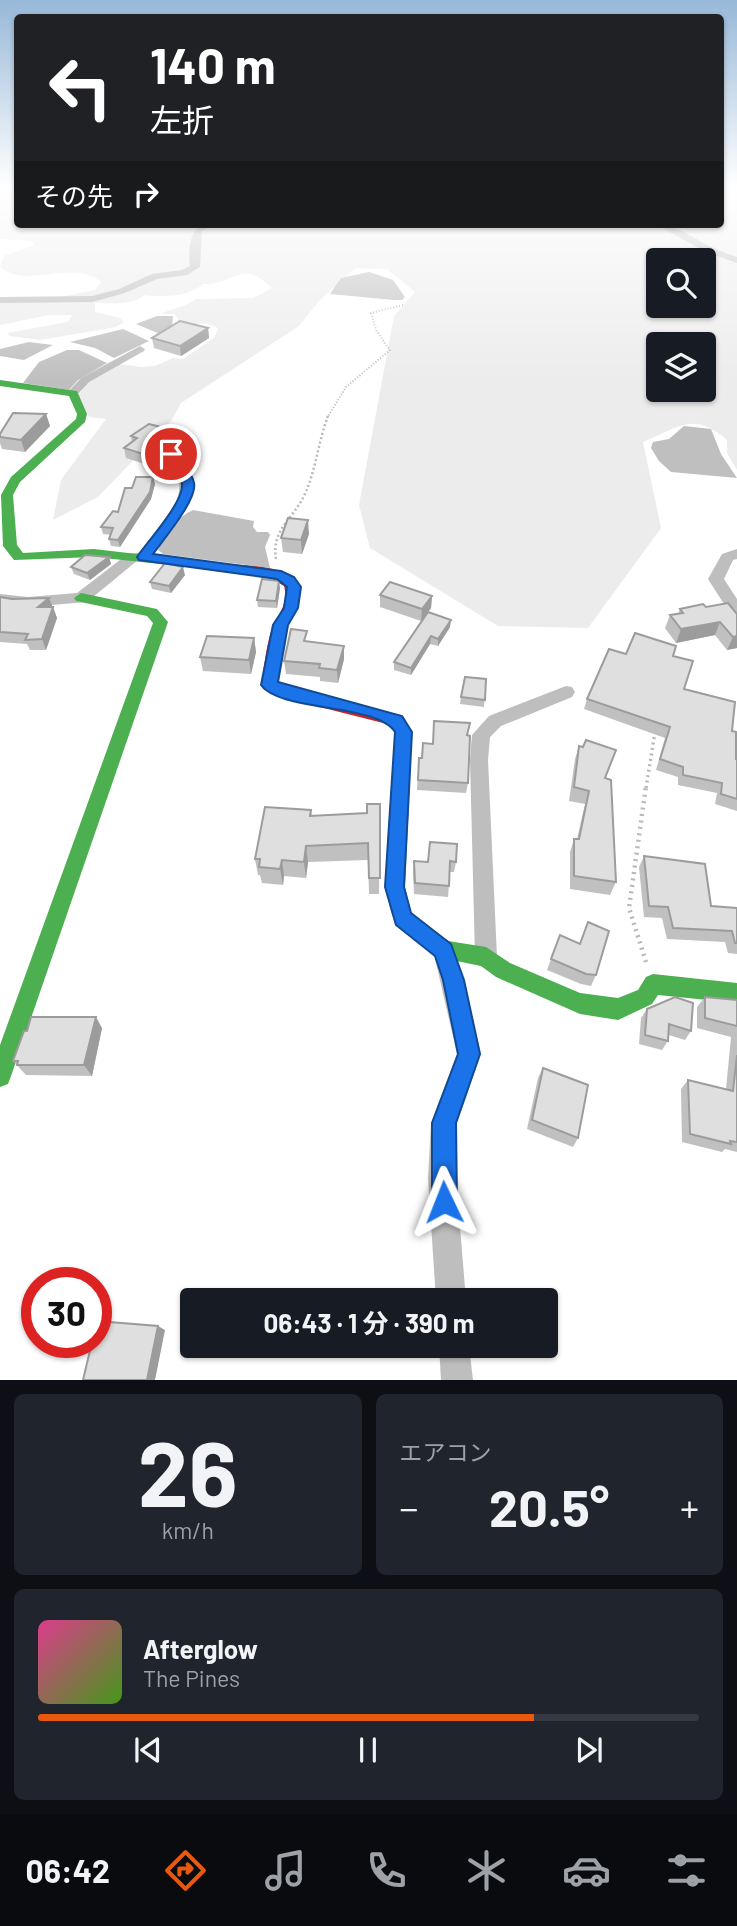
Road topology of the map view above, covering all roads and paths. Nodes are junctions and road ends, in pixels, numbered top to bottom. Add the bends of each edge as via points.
1 (196, 250) edge
2 (710, 250) edge
3 (737, 260) edge
4 (0, 300) edge
5 (403, 305) dead end
6 (140, 349) dead end
7 (0, 383) edge
8 (73, 394) junction
9 (157, 449) edge
10 (5, 542) edge
11 (737, 554) edge
12 (139, 556) junction
13 (281, 575) junction
14 (81, 598) junction
15 (0, 599) edge
16 (734, 604) edge
17 (566, 692) dead end
18 (655, 724) edge
19 (444, 950) junction
20 (486, 957) junction
21 (653, 984) junction
22 (737, 993) edge
23 (0, 1076) edge
24 (450, 1288) edge
25 (455, 1358) edge
26 (457, 1380) edge

1 - 4 street via 195,267 190,271 155,276 92,299
2 - 3 street
5 - 13 path via 371,313 390,350 341,393 326,424 302,501 277,531 274,553
6 - 8 street via 85,380
7 - 8 street
8 - 10 street via 80,420 15,480 8,495
9 - 12 street via 171,454 188,482 187,492
10 - 12 street via 19,557 32,559 89,552
11 - 16 street via 727,557 716,579
12 - 13 street
12 - 14 street
13 - 19 street via 294,587 291,608 280,625 269,685 397,720 404,732 395,887 403,918
14 - 15 street
14 - 23 street via 152,612 161,622
17 - 20 street via 495,721 481,735
18 - 21 path via 629,908
19 - 20 street
19 - 24 street via 469,1054 444,1123 442,1178
20 - 21 street via 502,971 580,1003 618,1009 645,997
21 - 22 street
25 - 26 street

